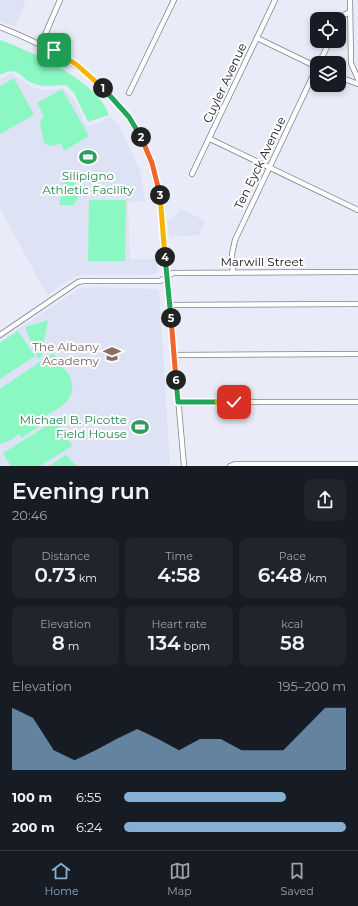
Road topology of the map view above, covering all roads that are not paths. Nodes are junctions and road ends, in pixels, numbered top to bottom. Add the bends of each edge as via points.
1 (60, 0) edge
2 (173, 0) edge
3 (275, 0) edge
4 (350, 0) edge
5 (350, 12) junction
6 (346, 14) edge
7 (0, 27) edge
8 (257, 38) junction
9 (41, 44) junction
10 (310, 64) edge
11 (358, 79) edge
12 (346, 80) edge
13 (310, 82) edge
14 (358, 84) edge
15 (129, 93) dead end
16 (210, 139) junction
17 (270, 168) junction
18 (192, 174) dead end
19 (358, 210) edge
20 (233, 271) junction
21 (358, 272) edge
22 (167, 277) junction
23 (358, 304) edge
24 (170, 305) junction
25 (0, 335) edge
26 (358, 354) edge
27 (174, 355) junction
28 (178, 402) junction
29 (358, 402) edge
30 (358, 464) edge
31 (184, 466) edge
32 (230, 466) edge

1 - 9 street
2 - 15 street
3 - 8 street, Cuyler Avenue
4 - 5 street
5 - 6 street
5 - 11 street via 351,63
7 - 9 street
8 - 10 street
8 - 16 street, Cuyler Avenue
9 - 22 street via 77,65 95,80 129,117 140,135 160,191
12 - 14 street
13 - 17 street, Ten Eyck Avenue
16 - 17 street
16 - 18 street, Cuyler Avenue
17 - 19 street
17 - 20 street, Ten Eyck Avenue via 235,240 232,254
20 - 21 street, Marwill Street
20 - 22 street, Marwill Street via 173,273
22 - 24 street
22 - 25 street, Marwill Street via 160,282 78,282
23 - 24 street
24 - 27 street
26 - 27 street
27 - 28 street
28 - 29 street
28 - 31 street
30 - 32 street

